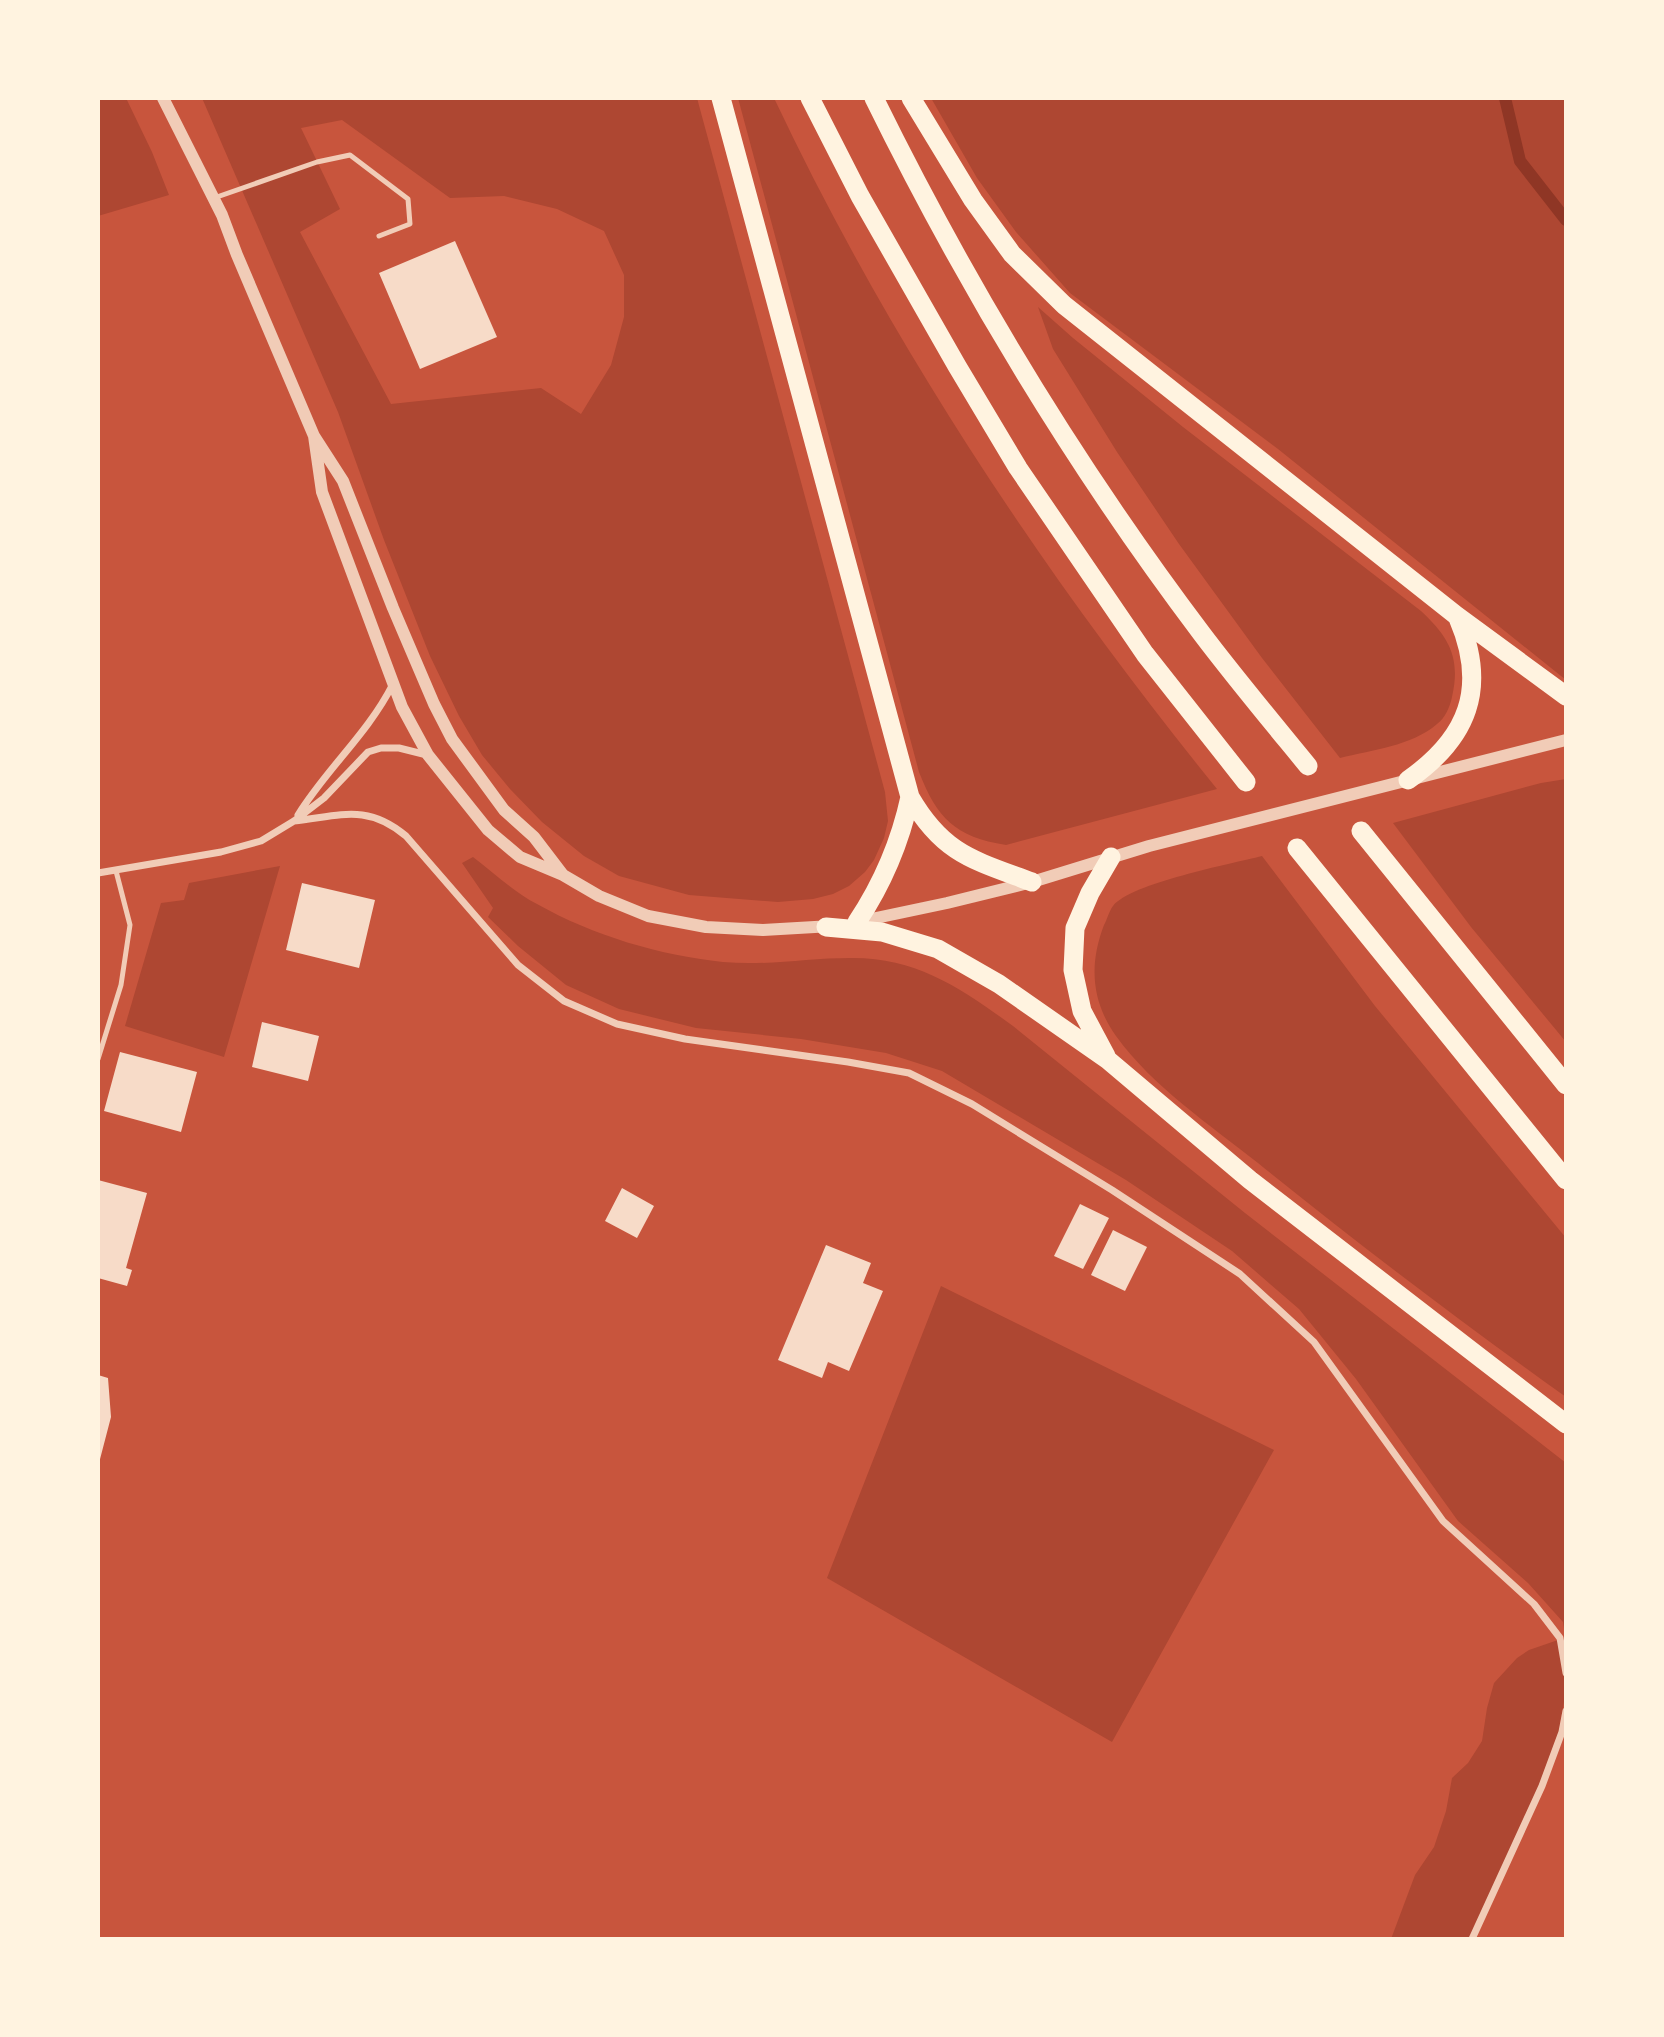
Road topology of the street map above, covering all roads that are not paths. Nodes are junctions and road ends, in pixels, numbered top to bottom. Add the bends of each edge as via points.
1 (163, 98) edge
2 (721, 98) edge
3 (810, 98) edge
4 (874, 98) edge
5 (911, 98) edge
6 (214, 198) junction
7 (379, 236) dead end
8 (314, 436) junction
9 (1457, 616) junction
10 (393, 684) junction
11 (1566, 695) edge
12 (1566, 740) edge
13 (428, 755) junction
14 (1308, 766) dead end
15 (1408, 780) junction
16 (1245, 782) dead end
17 (910, 797) junction
18 (294, 821) junction
19 (1361, 831) dead end
20 (1297, 848) dead end
21 (1111, 858) junction
22 (116, 871) junction
23 (98, 873) edge
24 (563, 875) junction
25 (1032, 882) junction
26 (857, 922) junction
27 (826, 927) junction
28 (98, 1059) edge
29 (1108, 1060) junction
30 (1566, 1084) edge
31 (1566, 1180) edge
32 (1566, 1424) edge
33 (1566, 1673) edge
34 (1566, 1711) edge
35 (1472, 1939) edge

1 - 6 street
2 - 17 highway
3 - 16 highway via 860,196 1018,468 1145,654
4 - 14 highway via 958,259 1084,464 1202,633
5 - 9 highway via 1012,254 1065,305
6 - 7 lane via 350,155 408,199 410,224
6 - 8 street
8 - 10 street via 322,492
8 - 24 street via 343,481 452,739 504,810 534,837
9 - 11 highway
9 - 15 highway via 1472,667 1463,721 1450,744
10 - 13 street
10 - 18 street via 367,729 315,787
12 - 15 street
13 - 18 street via 399,748 368,752 324,798
13 - 24 street via 488,830 520,857
15 - 21 street
17 - 25 highway via 922,819 956,851
17 - 26 highway via 895,850
18 - 22 street via 242,847
18 - 33 street via 358,813 388,822 406,836 518,965 564,1001 617,1024 685,1039 909,1073 972,1104 1240,1274 1314,1342 1443,1521 1534,1604 1560,1638
19 - 30 highway
20 - 31 highway
21 - 25 street
21 - 29 highway via 1075,928 1073,970 1082,1011
22 - 23 street
22 - 28 lane via 130,925 121,985
24 - 27 street via 618,905 671,921 763,930
25 - 26 street
26 - 27 street
27 - 29 highway via 882,932 938,949 999,984
29 - 32 highway via 1250,1180
34 - 35 street via 1542,1786

